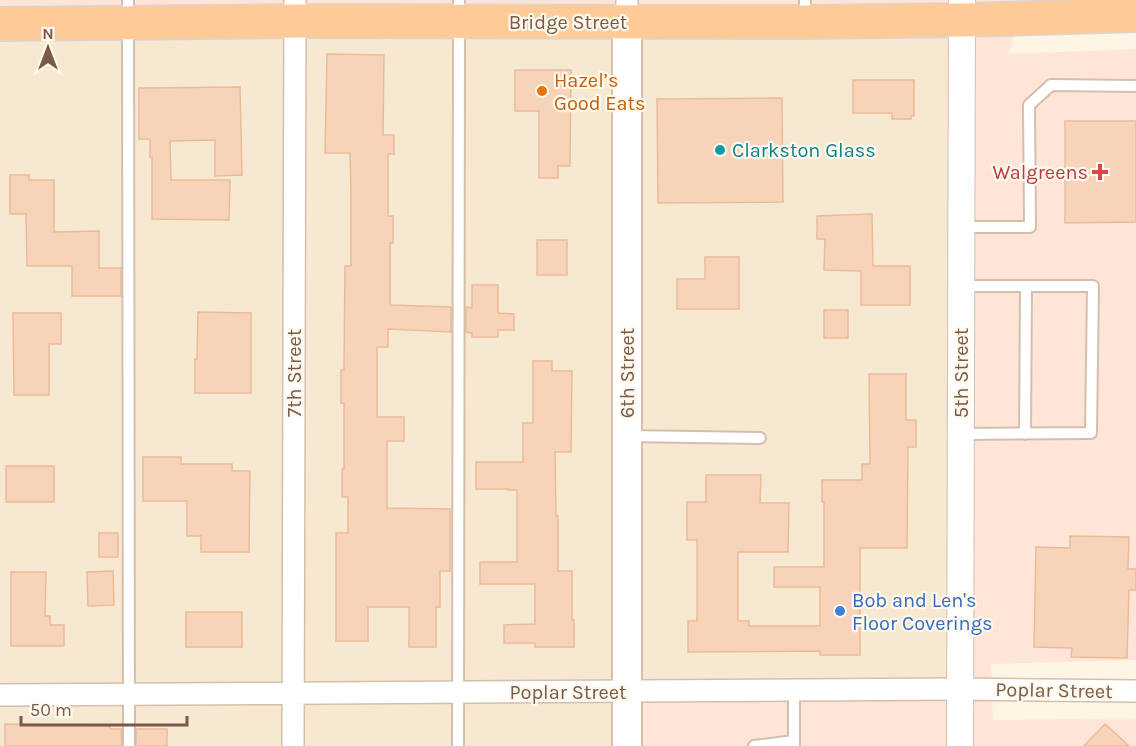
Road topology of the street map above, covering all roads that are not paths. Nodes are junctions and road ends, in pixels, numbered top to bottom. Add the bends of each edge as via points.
1 (962, 10) edge
2 (128, 11) edge
3 (295, 11) edge
4 (459, 11) edge
5 (627, 11) edge
6 (805, 11) edge
7 (1136, 15) edge
8 (0, 24) edge
9 (1136, 86) edge
10 (962, 227) junction
11 (961, 286) junction
12 (1026, 286) junction
13 (961, 434) junction
14 (1025, 434) junction
15 (627, 436) junction
16 (760, 438) dead end
17 (960, 689) junction
18 (794, 691) junction
19 (1136, 691) edge
20 (293, 692) junction
21 (458, 692) junction
22 (627, 692) junction
23 (129, 694) junction
24 (0, 695) edge
25 (794, 744) edge
26 (129, 746) edge
27 (293, 746) edge
28 (458, 746) edge
29 (627, 746) edge
30 (754, 746) edge
31 (960, 746) edge

1 - 6 highway, Bridge Street
1 - 7 highway, Bridge Street
1 - 10 street, 5th Street
2 - 3 highway, Bridge Street
2 - 8 highway, Bridge Street
2 - 23 lane
3 - 4 highway, Bridge Street
3 - 20 street, 7th Street
4 - 5 highway, Bridge Street
4 - 21 lane
5 - 6 highway, Bridge Street
5 - 15 main road, 6th Street
9 - 10 lane via 1051,85 1029,105 1030,227
10 - 11 street, 5th Street
11 - 12 lane
11 - 13 street, 5th Street
12 - 14 lane
12 - 14 lane via 1093,286 1091,433
13 - 14 lane
13 - 17 street, 5th Street
15 - 16 lane
15 - 22 main road, 6th Street
17 - 18 street, Poplar Street
17 - 19 street, Poplar Street
17 - 31 street, 5th Street
18 - 22 street, Poplar Street
18 - 25 lane
20 - 21 street, Poplar Street
20 - 23 street, Poplar Street
20 - 27 street, 7th Street
21 - 22 street, Poplar Street
21 - 28 lane
22 - 29 main road, 6th Street
23 - 24 street, Poplar Street
23 - 26 lane
25 - 30 lane

